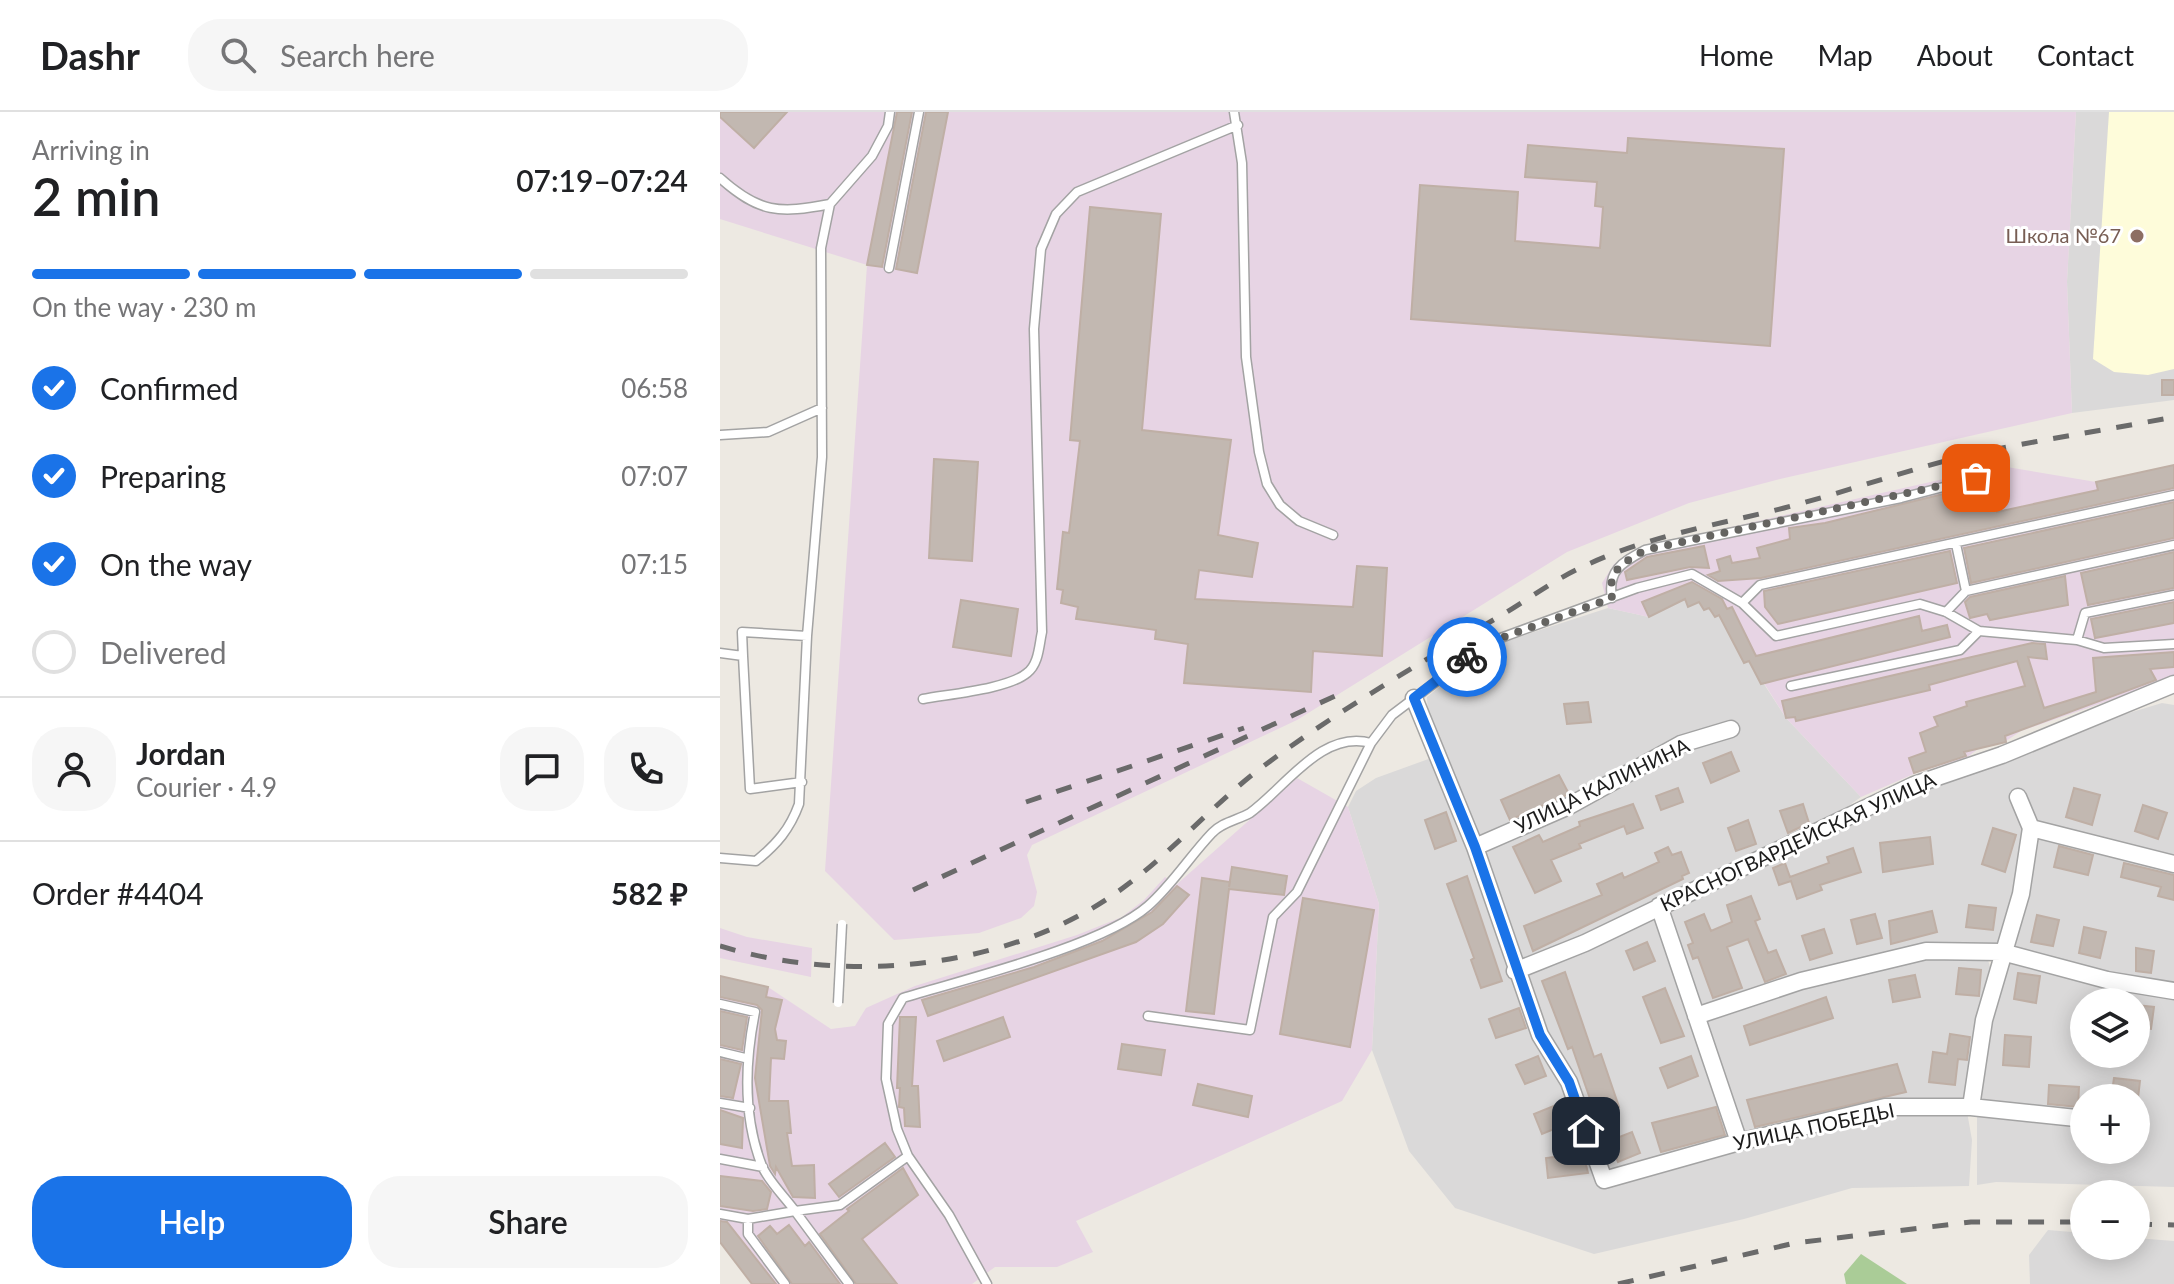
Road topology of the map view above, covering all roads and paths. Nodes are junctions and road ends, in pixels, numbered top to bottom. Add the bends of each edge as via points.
1 (890, 112) edge
2 (919, 112) edge
3 (1234, 112) edge
4 (1238, 125) junction
5 (720, 178) edge
6 (830, 204) junction
7 (889, 268) dead end
8 (822, 408) junction
9 (720, 435) edge
10 (2001, 472) dead end
11 (2174, 495) edge
12 (1333, 535) dead end
13 (1956, 544) junction
14 (2174, 545) edge
15 (1966, 591) junction
16 (2174, 595) edge
17 (1612, 598) junction
18 (1742, 603) junction
19 (1946, 612) junction
20 (1979, 631) junction
21 (807, 636) junction
22 (2077, 640) junction
23 (2174, 644) edge
24 (720, 653) edge
25 (743, 656) junction
26 (2174, 684) edge
27 (1791, 686) dead end
28 (1414, 698) junction
29 (923, 699) dead end
30 (1731, 729) dead end
31 (1371, 743) junction
32 (802, 782) junction
33 (2018, 797) dead end
34 (2031, 828) junction
35 (1475, 847) junction
36 (720, 858) edge
37 (2174, 864) edge
38 (1659, 906) junction
39 (842, 924) dead end
40 (2002, 952) junction
41 (1515, 971) junction
42 (2174, 991) edge
43 (838, 1003) dead end
44 (720, 1004) edge
45 (1148, 1016) dead end
46 (1696, 1016) junction
47 (720, 1052) edge
48 (745, 1058) junction
49 (720, 1103) edge
50 (1971, 1107) junction
51 (750, 1108) junction
52 (2070, 1117) edge
53 (1739, 1142) junction
54 (908, 1156) junction
55 (720, 1159) edge
56 (763, 1167) junction
57 (795, 1211) junction
58 (720, 1214) edge
59 (748, 1219) junction
60 (785, 1284) edge
61 (849, 1284) edge
62 (987, 1284) edge

1 - 6 lane via 872,156
2 - 7 lane
3 - 4 lane
4 - 12 lane via 1246,357 1259,452 1267,484 1280,505 1299,521
4 - 29 lane via 1077,192 1056,214 1041,249 1034,329 1042,632 1037,657 1028,673 1008,682
5 - 6 lane via 745,200 765,208
6 - 8 lane via 821,248
8 - 9 lane via 768,432
8 - 21 lane
10 - 17 lane via 1645,550 1617,566
11 - 13 lane
13 - 15 lane
13 - 18 lane via 1760,585
14 - 15 lane
15 - 19 lane
16 - 22 lane via 2085,613
17 - 18 lane via 1692,574
17 - 28 lane via 1487,643
18 - 19 lane via 1776,636 1920,604
19 - 20 lane
20 - 22 lane
20 - 27 lane via 1960,650
21 - 25 lane via 742,632
21 - 32 lane
22 - 23 lane via 2104,648
24 - 25 lane
25 - 32 lane via 750,789
26 - 38 street, КРАСНОГВАРДЕЙСКАЯ УЛИЦА via 1914,785
28 - 31 lane via 1392,715
28 - 35 street
30 - 35 street, УЛИЦА КАЛИНИНА via 1681,744 1569,806
31 - 45 lane via 1297,892 1273,917 1250,1030
31 - 54 lane via 1355,739 1324,751 1249,813 1215,829 1148,905 1126,922 903,998 888,1024 886,1079
32 - 36 lane via 792,824 777,844 756,861
33 - 34 street
34 - 37 street
34 - 40 street via 2021,894
35 - 41 street
38 - 41 street, КРАСНОГВАРДЕЙСКАЯ УЛИЦА
38 - 46 street
39 - 43 lane, bridge
40 - 42 street via 2107,980
40 - 46 street via 1926,951 1863,964
40 - 50 street via 1984,1020
41 - 53 street, УЛИЦА ПОБЕДЫ via 1540,1035 1569,1082 1604,1180
44 - 48 lane via 755,1012
46 - 53 street
47 - 48 lane
48 - 51 lane
49 - 51 lane
50 - 52 street, УЛИЦА ПОБЕДЫ
50 - 53 street, УЛИЦА ПОБЕДЫ via 1885,1107
51 - 56 lane
54 - 57 lane via 840,1205
54 - 62 lane
55 - 56 lane
56 - 57 lane
57 - 59 lane
57 - 61 lane
58 - 59 lane
59 - 60 lane via 748,1234

